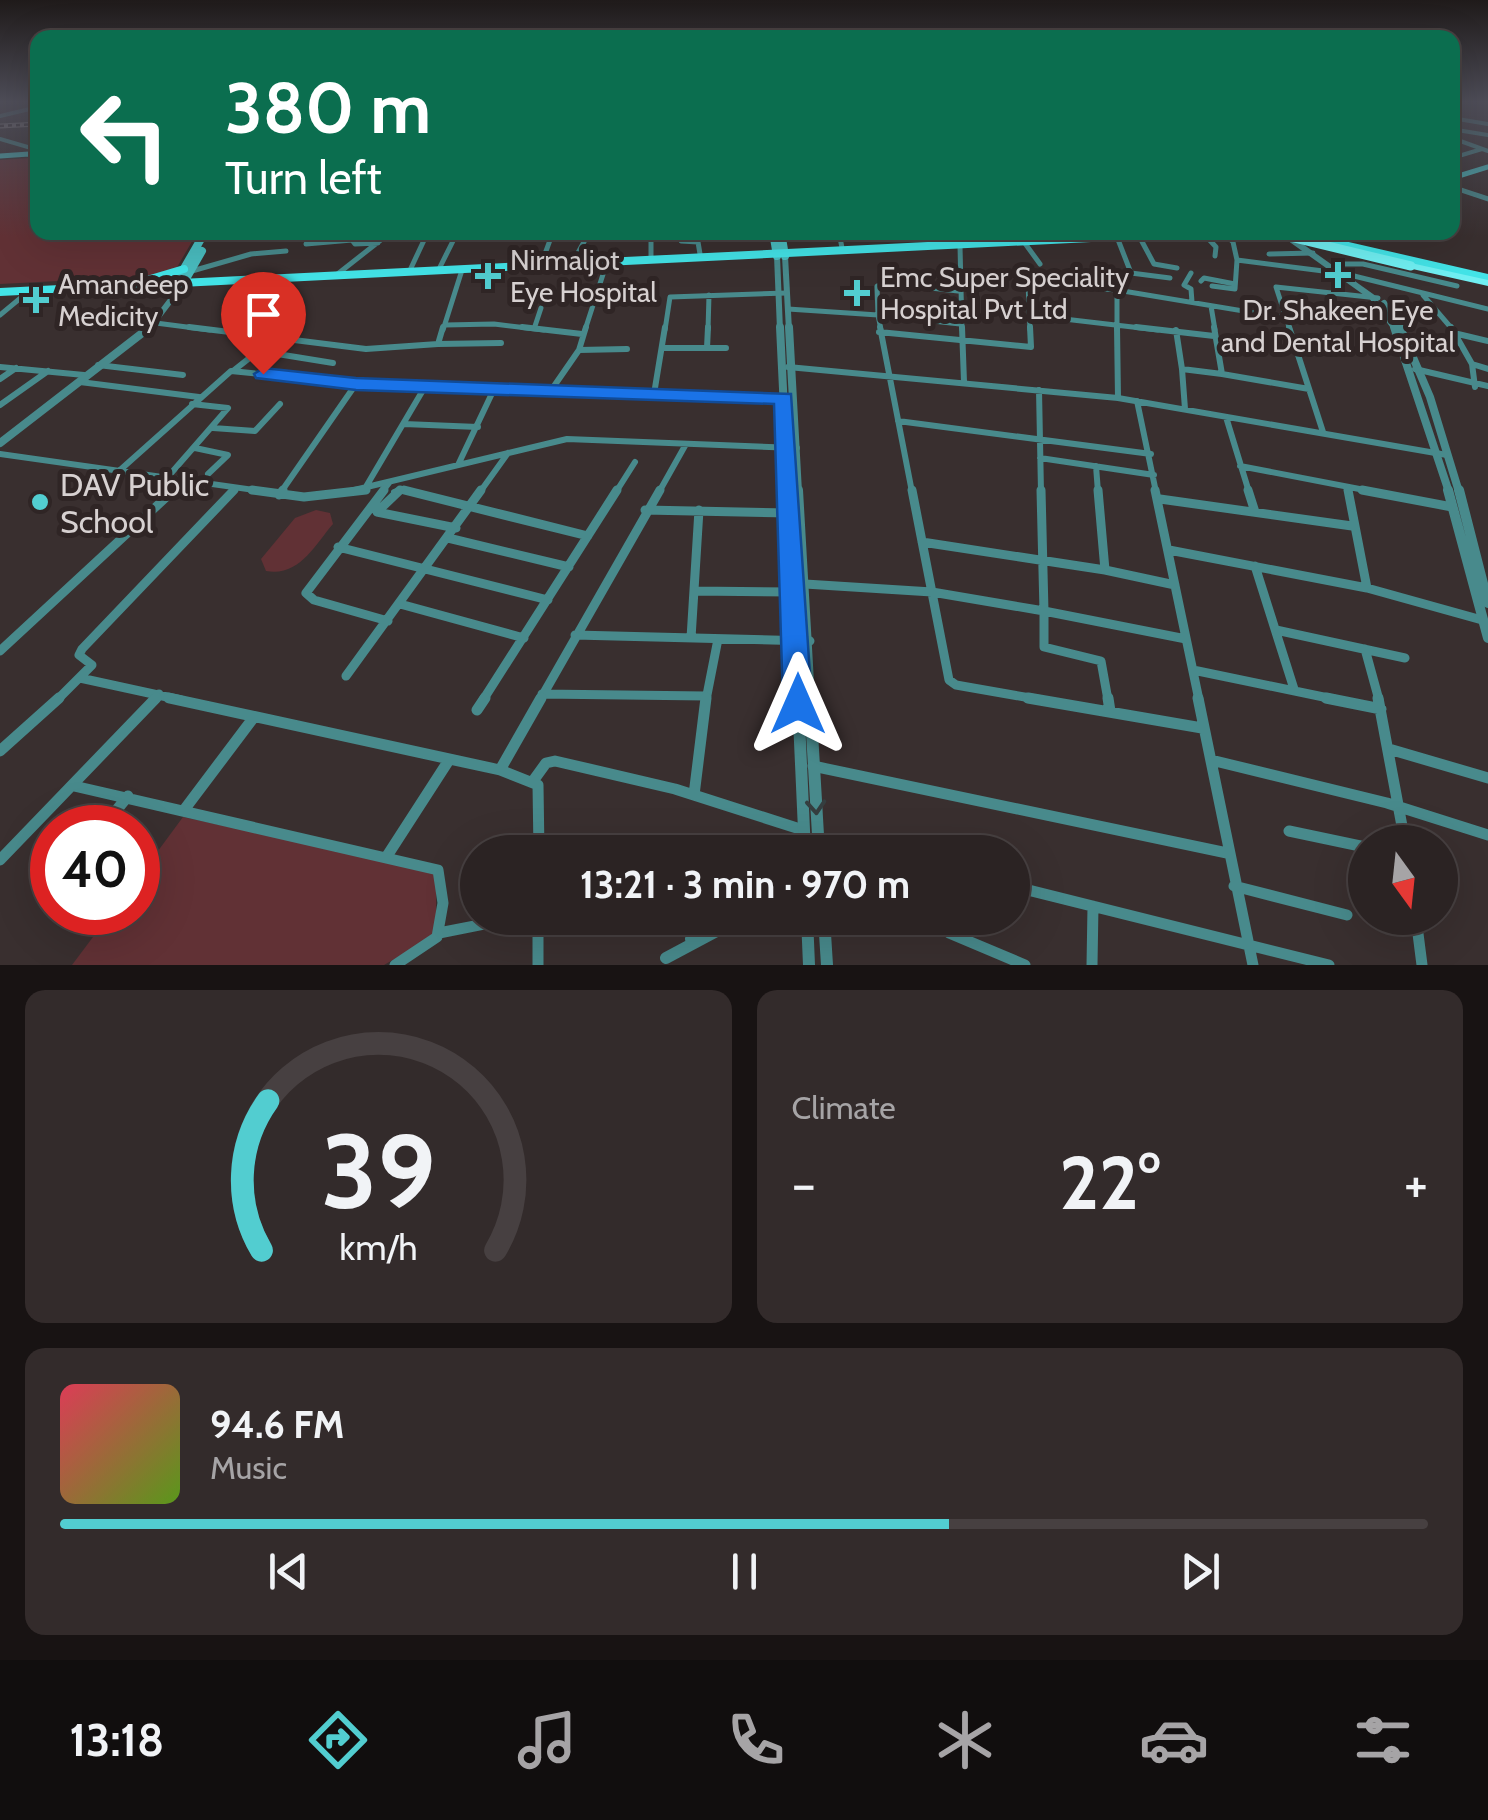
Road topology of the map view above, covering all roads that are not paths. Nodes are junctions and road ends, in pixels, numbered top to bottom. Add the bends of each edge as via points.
1 (1486, 149) edge
2 (30, 154) edge
3 (30, 154) edge
4 (0, 155) edge
5 (1460, 156) edge
6 (1488, 166) edge
7 (1460, 175) edge
8 (1460, 192) edge
9 (1488, 201) edge
10 (204, 240) edge
11 (381, 240) edge
12 (424, 240) edge
13 (453, 240) edge
14 (551, 240) edge
15 (585, 240) dead end
16 (651, 240) edge
17 (681, 240) edge
18 (779, 240) edge
19 (840, 240) edge
20 (993, 240) edge
21 (1070, 240) edge
22 (1118, 240) edge
23 (1141, 240) edge
24 (1209, 240) edge
25 (1231, 240) edge
26 (1301, 240) edge
27 (1301, 240) edge
28 (1302, 240) edge
29 (1311, 240) edge
30 (1311, 240) edge
31 (1314, 240) edge
32 (978, 241) joint
33 (378, 242) junction
34 (1024, 242) junction
35 (306, 244) dead end
36 (960, 246) junction
37 (842, 248) junction
38 (286, 251) dead end
39 (781, 253) junction
40 (700, 254) junction
41 (1268, 254) dead end
42 (1313, 254) junction
43 (651, 256) junction
44 (1215, 256) dead end
45 (574, 260) junction
46 (1237, 260) junction
47 (542, 262) junction
48 (607, 262) junction
49 (1040, 264) dead end
50 (1334, 264) junction
51 (1412, 265) junction
52 (440, 266) junction
53 (412, 268) junction
54 (1177, 268) dead end
55 (1281, 268) junction
56 (462, 270) junction
57 (1191, 273) dead end
58 (337, 274) junction
59 (1347, 274) junction
60 (183, 278) junction
61 (1170, 278) dead end
62 (1201, 281) dead end
63 (1488, 282) edge
64 (1458, 283) junction
65 (1235, 284) junction
66 (1212, 286) dead end
67 (1289, 288) junction
68 (0, 290) edge
69 (1117, 290) junction
70 (29, 291) junction
71 (958, 291) junction
72 (783, 293) junction
73 (1422, 293) junction
74 (708, 295) junction
75 (1375, 298) junction
76 (1454, 300) junction
77 (1192, 302) junction
78 (1211, 306) junction
79 (541, 308) dead end
80 (788, 309) junction
81 (1488, 309) edge
82 (878, 315) junction
83 (1030, 315) junction
84 (0, 316) edge
85 (1284, 318) junction
86 (151, 323) junction
87 (1118, 323) junction
88 (960, 324) junction
89 (445, 326) junction
90 (534, 329) junction
91 (1176, 330) junction
92 (879, 332) junction
93 (582, 334) junction
94 (1457, 334) junction
95 (277, 336) junction
96 (1214, 336) junction
97 (960, 341) junction
98 (1488, 341) edge
99 (501, 343) dead end
100 (438, 344) junction
101 (342, 345) junction
102 (662, 348) junction
103 (706, 348) junction
104 (726, 348) dead end
105 (579, 350) junction
106 (627, 350) dead end
107 (259, 351) junction
108 (333, 363) junction
109 (1472, 364) junction
110 (100, 365) junction
111 (0, 366) edge
112 (16, 368) junction
113 (788, 368) junction
114 (1182, 369) junction
115 (1488, 369) edge
116 (48, 370) junction
117 (232, 371) junction
118 (1415, 371) junction
119 (182, 374) dead end
120 (1222, 374) junction
121 (888, 376) junction
122 (82, 378) junction
123 (0, 379) edge
124 (324, 382) junction
125 (964, 382) junction
126 (356, 384) junction
127 (426, 385) junction
128 (1476, 385) junction
129 (495, 388) junction
130 (1309, 388) junction
131 (1488, 388) edge
132 (552, 389) junction
133 (1039, 390) junction
134 (654, 394) junction
135 (200, 397) junction
136 (784, 398) junction
137 (1118, 398) junction
138 (1137, 401) junction
139 (0, 404) edge
140 (192, 404) junction
141 (280, 404) dead end
142 (1185, 409) junction
143 (1226, 417) junction
144 (898, 421) junction
145 (404, 424) junction
146 (478, 427) junction
147 (213, 428) junction
148 (1323, 432) junction
149 (1038, 438) junction
150 (0, 440) edge
151 (686, 444) junction
152 (194, 448) junction
153 (792, 448) junction
154 (509, 452) junction
155 (0, 454) edge
156 (1151, 454) junction
157 (1442, 454) junction
158 (1040, 458) junction
159 (635, 462) dead end
160 (458, 465) junction
161 (1096, 466) junction
162 (1240, 466) junction
163 (119, 472) junction
164 (208, 474) dead end
165 (1154, 475) junction
166 (166, 479) junction
167 (182, 482) junction
168 (389, 483) junction
169 (1347, 487) junction
170 (234, 490) junction
171 (364, 490) junction
172 (278, 495) junction
173 (1160, 499) junction
174 (470, 507) junction
175 (1452, 507) junction
176 (645, 510) junction
177 (700, 510) junction
178 (372, 511) junction
179 (789, 512) junction
180 (1255, 512) junction
181 (1352, 526) junction
182 (456, 528) junction
183 (588, 536) junction
184 (448, 538) junction
185 (922, 542) junction
186 (338, 547) junction
187 (1169, 550) junction
188 (1044, 560) junction
189 (1255, 566) junction
190 (568, 567) junction
191 (426, 569) junction
192 (1106, 570) junction
193 (1472, 577) junction
194 (1486, 581) edge
195 (805, 584) junction
196 (1175, 585) junction
197 (1367, 588) junction
198 (694, 591) junction
199 (793, 592) junction
200 (932, 592) junction
201 (548, 600) junction
202 (1488, 603) edge
203 (400, 604) junction
204 (1044, 611) junction
205 (388, 620) junction
206 (1482, 620) junction
207 (1276, 630) junction
208 (574, 635) junction
209 (524, 638) junction
210 (691, 638) junction
211 (1488, 638) edge
212 (718, 639) junction
213 (1186, 639) junction
214 (797, 641) junction
215 (810, 642) junction
216 (1365, 650) junction
217 (0, 651) edge
218 (1405, 658) dead end
219 (1193, 670) junction
220 (346, 676) dead end
221 (80, 678) junction
222 (1294, 689) junction
223 (159, 694) junction
224 (542, 694) junction
225 (706, 696) junction
226 (1381, 708) junction
227 (477, 710) dead end
228 (1110, 711) junction
229 (254, 717) junction
230 (1202, 728) junction
231 (1389, 749) junction
232 (0, 751) edge
233 (448, 760) junction
234 (1211, 760) junction
235 (814, 766) junction
236 (500, 770) junction
237 (1488, 778) edge
238 (533, 781) junction
239 (74, 786) junction
240 (694, 795) junction
241 (128, 796) junction
242 (121, 805) edge
243 (1400, 808) junction
244 (184, 810) junction
245 (1403, 825) edge
246 (804, 830) junction
247 (1289, 830) dead end
248 (1488, 834) edge
249 (539, 835) edge
250 (804, 835) edge
251 (819, 835) edge
252 (1348, 843) edge
253 (1227, 853) junction
254 (387, 856) junction
255 (0, 860) edge
256 (1234, 886) junction
257 (1030, 890) edge
258 (1093, 906) junction
259 (1347, 914) dead end
260 (460, 929) edge
261 (439, 933) junction
262 (538, 935) edge
263 (699, 935) edge
264 (710, 935) edge
265 (809, 935) edge
266 (825, 935) edge
267 (952, 935) edge
268 (1418, 935) edge
269 (1250, 948) junction
270 (662, 962) edge
271 (395, 965) edge
272 (538, 965) edge
273 (810, 965) edge
274 (827, 965) edge
275 (1024, 965) edge
276 (1092, 965) edge
277 (1253, 965) edge
278 (1329, 965) edge
279 (1422, 965) edge

1 - 5 street
2 - 4 main road
3 - 4 main road
6 - 7 main road
8 - 9 street
10 - 60 main road
11 - 33 street
12 - 53 street
13 - 52 street
14 - 47 street
15 - 45 street
16 - 43 street
17 - 40 street via 698,242
18 - 39 main road
19 - 37 street
20 - 32 main road
21 - 34 main road
22 - 61 street via 1131,272
23 - 54 street via 1154,264
24 - 44 street
25 - 46 street
26 - 42 street
27 - 51 highway, bridge
28 - 50 street
29 - 64 main road
30 - 51 highway, bridge
31 - 63 main road
32 - 37 main road
33 - 35 street
33 - 58 street
34 - 36 main road
34 - 49 street
36 - 39 main road
36 - 71 street
37 - 39 main road
38 - 60 street via 251,254
39 - 40 main road
39 - 48 main road
39 - 72 street
40 - 43 main road
41 - 42 street
42 - 59 street
43 - 45 main road
45 - 47 main road
46 - 55 street
46 - 65 street
47 - 52 main road
48 - 56 main road
48 - 93 street
50 - 59 street
50 - 64 street
51 - 63 highway
52 - 53 main road
53 - 58 main road
55 - 59 street
55 - 67 street
56 - 58 main road
56 - 89 street
57 - 77 street via 1184,285
58 - 60 main road
59 - 73 street
59 - 75 street
60 - 68 main road
60 - 70 main road
60 - 86 street
62 - 65 street
63 - 64 main road
64 - 76 street
65 - 66 street
67 - 75 street
67 - 85 street via 1276,288
68 - 70 main road
69 - 77 street
69 - 83 street via 1029,282
69 - 87 street
70 - 84 street
71 - 82 street via 878,284
71 - 88 street
72 - 74 street
72 - 80 street
72 - 113 street
73 - 76 street
73 - 94 street
74 - 102 street via 669,298
74 - 103 street
75 - 118 street
76 - 81 street
77 - 78 street
78 - 85 street
78 - 96 street
79 - 90 street
80 - 82 street
80 - 113 street
82 - 88 street
82 - 92 street
83 - 87 street
83 - 97 street via 1031,347
85 - 130 street
86 - 95 street
86 - 110 street
87 - 91 street
87 - 137 street
88 - 97 street
89 - 90 street
89 - 100 street
90 - 93 street
91 - 96 street
91 - 114 street
92 - 97 street
92 - 121 street
93 - 105 street
94 - 98 street
94 - 109 street
95 - 101 street
95 - 107 street
96 - 120 street
97 - 125 street
99 - 100 street
100 - 101 street
101 - 108 street
102 - 103 street
102 - 134 street
103 - 104 street
105 - 106 street
105 - 132 street
107 - 108 street
107 - 117 street
108 - 124 street
109 - 115 street
109 - 128 street
110 - 119 street
110 - 122 street
111 - 112 street
112 - 116 street
112 - 123 street
113 - 121 street
113 - 136 street
113 - 153 street
114 - 120 street
114 - 142 street
116 - 122 street
116 - 139 street
117 - 124 street
117 - 135 street
118 - 128 street
118 - 157 street
120 - 130 street
121 - 125 street
121 - 144 street
122 - 135 street
122 - 150 street
124 - 126 street
125 - 133 street
126 - 127 street
126 - 172 street
127 - 129 street
127 - 145 street
128 - 131 street
129 - 132 street
129 - 146 street
130 - 148 street
132 - 134 street
133 - 137 street
133 - 149 street
134 - 136 street
135 - 140 street
136 - 153 street
137 - 138 street
138 - 142 street
138 - 156 street
140 - 147 street via 227,407
140 - 163 street
141 - 147 street via 257,430
142 - 143 street
143 - 148 street
143 - 162 street
144 - 149 street
144 - 185 street
145 - 146 street
145 - 171 street
146 - 160 street
147 - 152 street
148 - 157 street
149 - 156 street
149 - 158 street
151 - 153 street
151 - 154 street via 567,439
151 - 176 street
152 - 164 street via 228,454
152 - 166 street
153 - 179 street
153 - 195 street
154 - 160 street
154 - 174 street
155 - 163 street
156 - 165 street
157 - 175 street
157 - 194 street
158 - 161 street
158 - 188 street
159 - 183 street
160 - 168 street
161 - 165 street
161 - 192 street
162 - 169 street
162 - 180 street
163 - 166 street
165 - 173 street
166 - 167 street
167 - 170 street
167 - 217 street
168 - 171 street
168 - 178 street
169 - 175 street
169 - 181 street
170 - 172 street
170 - 221 street via 82,649 79,655 92,666
171 - 172 street
173 - 180 street
173 - 187 street
174 - 178 street via 402,489
174 - 182 street
174 - 183 street
175 - 193 street
176 - 177 street
176 - 208 street
177 - 179 street
177 - 198 street
178 - 182 street
178 - 186 street
179 - 199 street
180 - 181 street
181 - 197 street
182 - 184 street
183 - 190 street
184 - 190 street
184 - 191 street
185 - 188 street
185 - 200 street
186 - 191 street
186 - 205 street via 306,595
187 - 189 street
187 - 196 street
188 - 192 street
188 - 204 street
189 - 197 street
189 - 207 street
190 - 201 street
191 - 201 street
191 - 203 street
192 - 196 street
193 - 194 street
193 - 206 street
194 - 202 street
195 - 200 street
195 - 215 street
196 - 213 street
197 - 206 street
198 - 199 street
198 - 210 street
199 - 214 street
200 - 204 street
200 - 228 street via 952,683
201 - 209 street
203 - 205 street
203 - 209 street
204 - 213 street
204 - 228 street via 1044,647 1102,660
205 - 220 street
206 - 211 street
207 - 216 street
207 - 222 street
208 - 210 street
208 - 224 street
209 - 227 street
210 - 212 street
212 - 214 street
212 - 225 street
213 - 219 street
214 - 215 street
214 - 246 street
215 - 235 street
216 - 218 street
216 - 226 street
219 - 222 street
219 - 230 street
221 - 223 street
221 - 232 street
222 - 226 street
223 - 229 street
223 - 239 street
224 - 225 street
224 - 236 street
225 - 240 street
226 - 231 street
228 - 230 street
229 - 233 street
229 - 244 street
230 - 234 street
231 - 237 street
231 - 243 street
233 - 236 street
233 - 254 street
234 - 243 street
234 - 253 street
235 -> 251 street
235 - 253 street
236 - 238 street
238 - 240 street via 555,761
238 - 249 street via 539,788
239 - 241 street
239 - 255 street
240 - 246 street
241 - 242 street
241 - 244 street
243 - 245 street
243 - 248 street
244 - 254 street
246 - 250 street
247 - 252 street
253 - 256 street
254 - 261 street via 441,873
256 - 259 street
256 - 269 street
257 - 258 street
258 - 269 street
258 - 276 street
260 - 261 street
261 - 271 street
262 - 272 street
263 - 270 street
264 - 270 street
265 - 273 street
266 - 274 street
267 - 275 street
268 - 279 street
269 - 277 street
269 - 278 street

